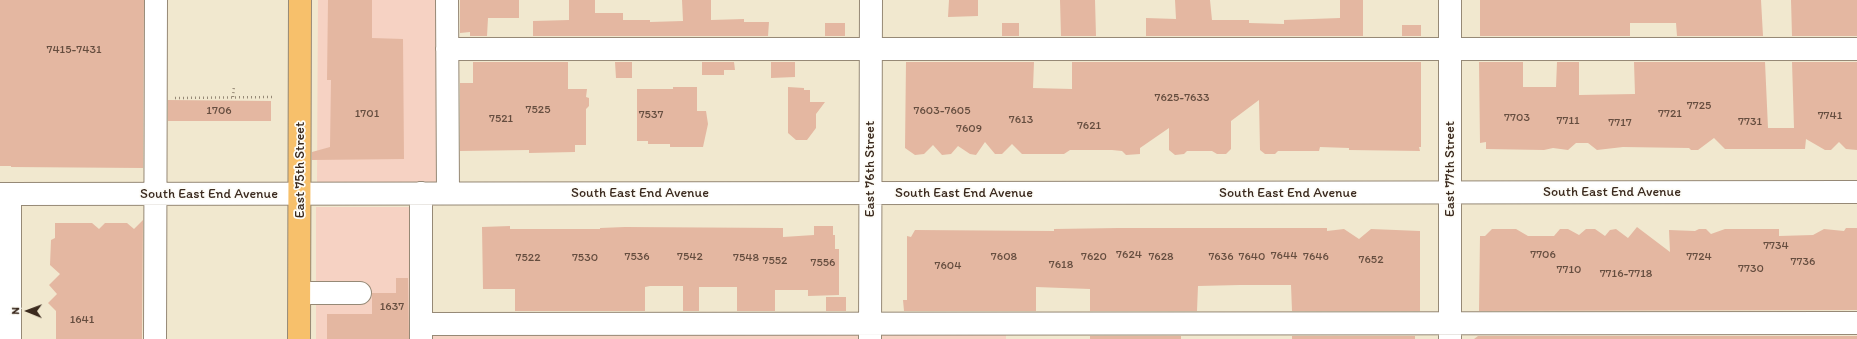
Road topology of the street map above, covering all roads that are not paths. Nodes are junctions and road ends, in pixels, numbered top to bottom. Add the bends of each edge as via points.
1 (156, 0) edge
2 (300, 0) edge
3 (447, 0) edge
4 (871, 0) edge
5 (1450, 0) edge
6 (447, 49) junction
7 (871, 49) junction
8 (1450, 49) junction
9 (1857, 49) edge
10 (1450, 192) junction
11 (1857, 192) edge
12 (421, 193) junction
13 (448, 193) junction
14 (870, 193) junction
15 (5, 194) edge
16 (155, 194) junction
17 (300, 194) junction
18 (300, 293) junction
19 (360, 293) dead end
20 (1857, 324) edge
21 (870, 331) edge
22 (1450, 331) edge
23 (421, 332) edge
24 (10, 339) edge
25 (155, 339) edge
26 (300, 339) edge

1 - 16 street
2 - 17 main road, East 75th Street
3 - 6 street
4 - 7 street, East 76th Street
5 - 8 street, East 77th Street
6 - 7 street
6 - 13 street
7 - 8 street
7 - 14 street, East 76th Street
8 - 9 street
8 - 10 street, East 77th Street
10 - 11 street, South East End Avenue
10 - 14 street, South East End Avenue
10 - 22 street, East 77th Street
12 - 13 street, South East End Avenue
12 - 17 street, South East End Avenue
12 - 23 street
13 - 14 street, South East End Avenue
14 - 21 street, East 76th Street
15 - 16 street, South East End Avenue
15 - 24 street
16 - 17 street, South East End Avenue
16 - 25 street
17 - 18 main road, East 75th Street
18 - 19 street
18 - 26 main road, East 75th Street
20 - 22 street
21 - 22 street
21 - 23 street

